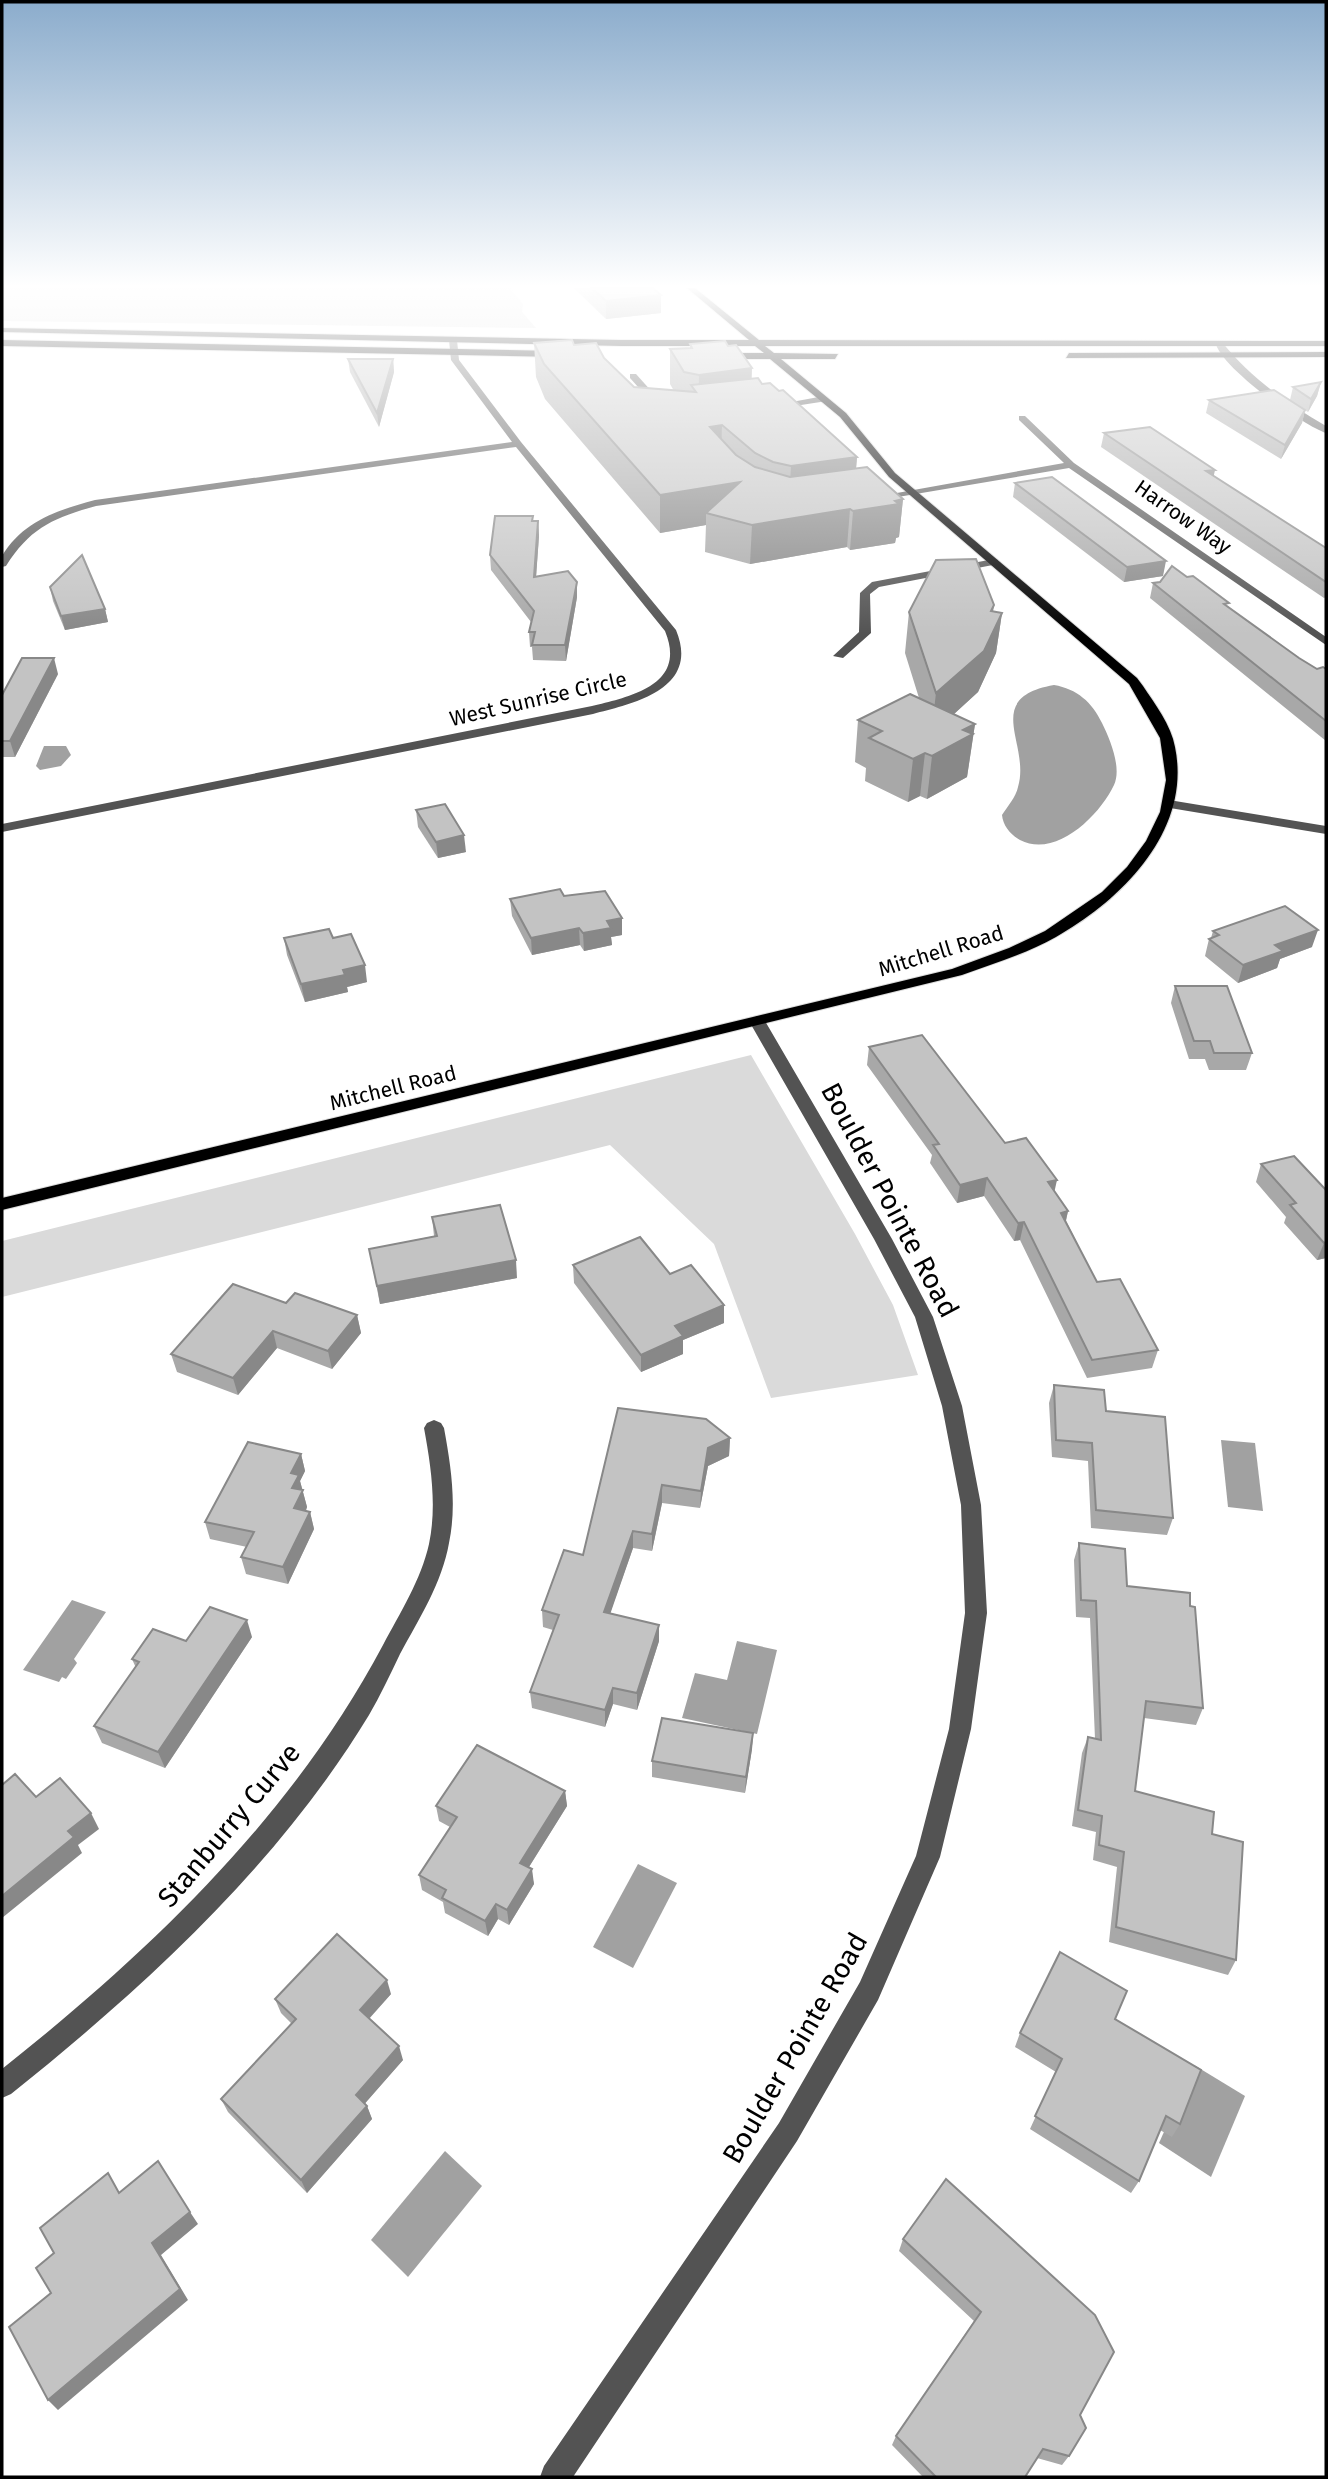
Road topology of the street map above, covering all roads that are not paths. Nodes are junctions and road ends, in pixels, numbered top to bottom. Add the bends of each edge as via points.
1 (487, 404) edge
2 (659, 404) edge
3 (791, 404) edge
4 (829, 404) edge
5 (1283, 404) edge
6 (760, 408) edge
7 (670, 411) edge
8 (1021, 418) dead end
9 (1326, 430) edge
10 (518, 444) junction
11 (1071, 465) junction
12 (913, 492) junction
13 (863, 500) edge
14 (994, 562) junction
15 (2, 564) edge
16 (1321, 633) edge
17 (1326, 642) edge
18 (839, 656) dead end
19 (1169, 804) junction
20 (2, 828) edge
21 (1326, 830) edge
22 (757, 1021) junction
23 (2, 1204) edge
24 (434, 1428) dead end
25 (2, 2085) edge
26 (555, 2477) edge

1 - 10 street, West Sunrise Circle
2 - 7 street
3 - 6 street
4 - 12 main road, Mitchell Road via 892,475
5 - 9 street
8 - 11 street, Harrow Way
10 - 15 street via 95,503 38,523 19,536
10 - 20 street, West Sunrise Circle via 679,645 668,677 651,690 624,702 532,723
11 - 12 street
11 - 16 street, Harrow Way
12 - 13 street
12 - 14 main road, Mitchell Road
14 - 18 street via 876,584 865,593 865,633
14 - 19 main road, Mitchell Road via 1133,681 1153,710 1169,747
16 - 17 street, Harrow Way
19 - 21 street
19 - 22 main road, Mitchell Road via 1141,861 1105,896 1024,947 957,972
22 - 23 main road, Mitchell Road
22 - 26 street, Boulder Pointe Road via 924,1317 952,1406 971,1505 976,1613 960,1729 928,1857 869,1991 788,2132
24 - 25 street, Stanburry Curve via 444,1484 439,1545 413,1609 359,1711 280,1820 181,1929 62,2039

